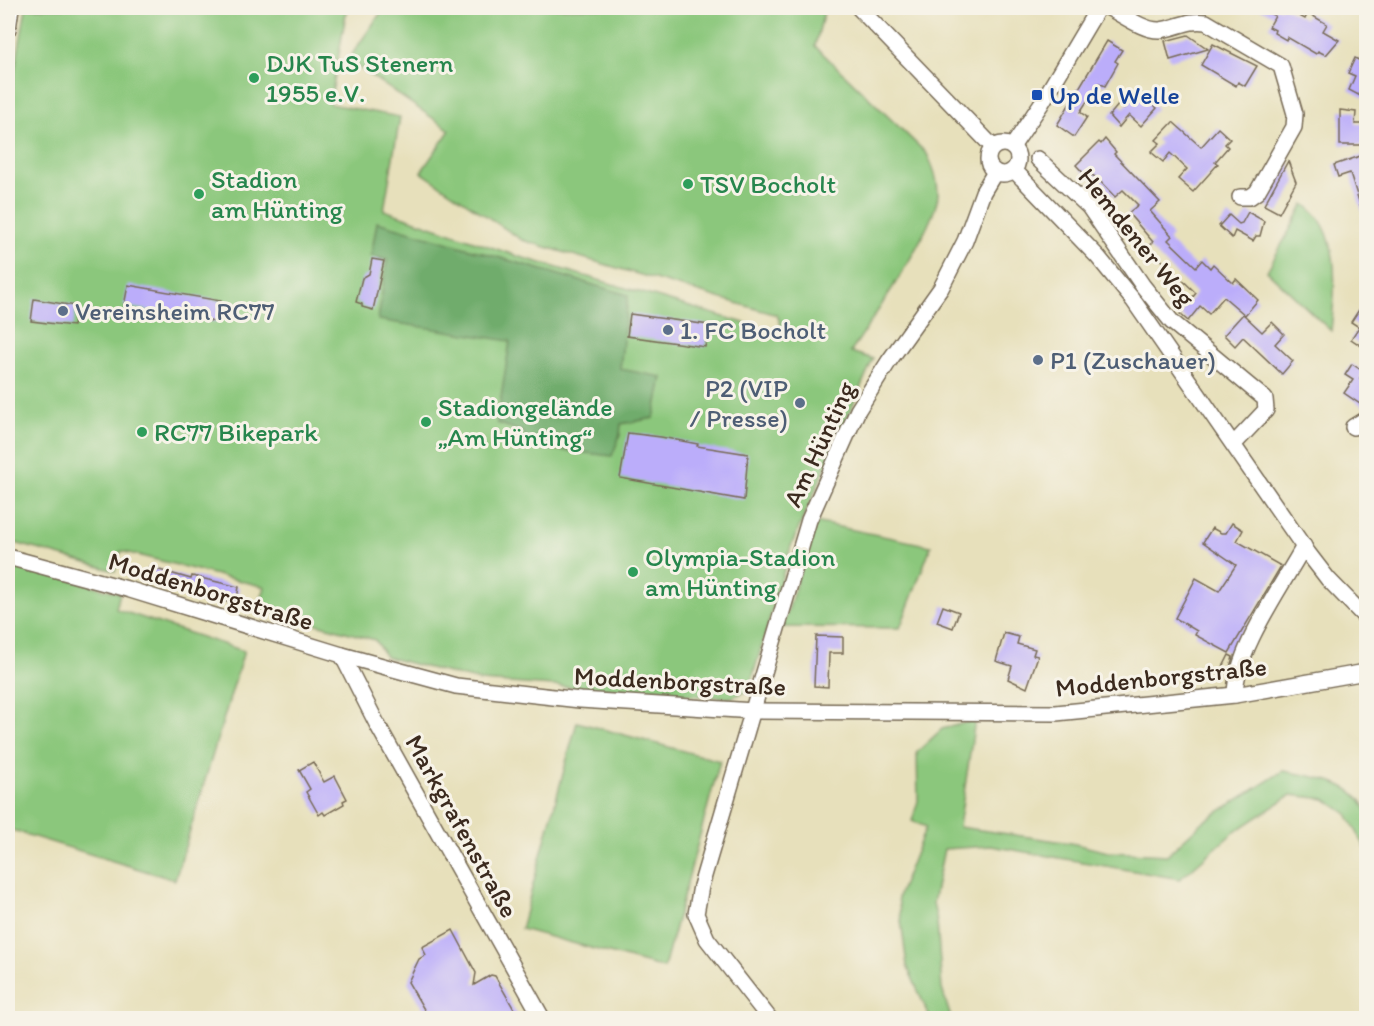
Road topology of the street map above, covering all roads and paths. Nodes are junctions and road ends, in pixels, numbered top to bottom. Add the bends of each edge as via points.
1 (11, 8) edge
2 (858, 8) edge
3 (1098, 8) edge
4 (1109, 8) edge
5 (8, 28) edge
6 (993, 147) junction
7 (1012, 147) junction
8 (1038, 159) dead end
9 (1014, 170) junction
10 (995, 172) junction
11 (1240, 197) dead end
12 (1234, 444) junction
13 (1304, 546) junction
14 (8, 558) edge
15 (1364, 610) edge
16 (342, 655) junction
17 (1366, 672) edge
18 (1235, 695) junction
19 (754, 711) junction
20 (542, 1018) edge
21 (769, 1018) edge

1 - 5 street
2 - 6 street
3 - 7 street
4 - 11 street via 1158,30 1195,20 1206,22 1281,66 1295,114 1294,127 1257,192
6 - 7 street
6 - 10 street via 988,163
7 - 9 street via 1018,158
8 - 12 street, Hemdener Weg via 1089,207 1172,322 1265,399 1266,410
9 - 10 street via 1007,174
9 - 12 street, Hemdener Weg via 1098,258 1132,300
10 - 19 street, Am Hünting via 941,288 870,389 816,502 798,549
12 - 13 street, Hemdener Weg
13 - 15 street, Hemdener Weg via 1328,579
13 - 18 street via 1246,650
14 - 16 street, Moddenborgstraße via 127,589
16 - 19 street, Moddenborgstraße via 485,691
16 - 20 street, Markgrafenstraße
17 - 18 street, Moddenborgstraße
18 - 19 street, Moddenborgstraße via 1056,713
19 - 21 street, Am Hünting via 696,914 707,939

